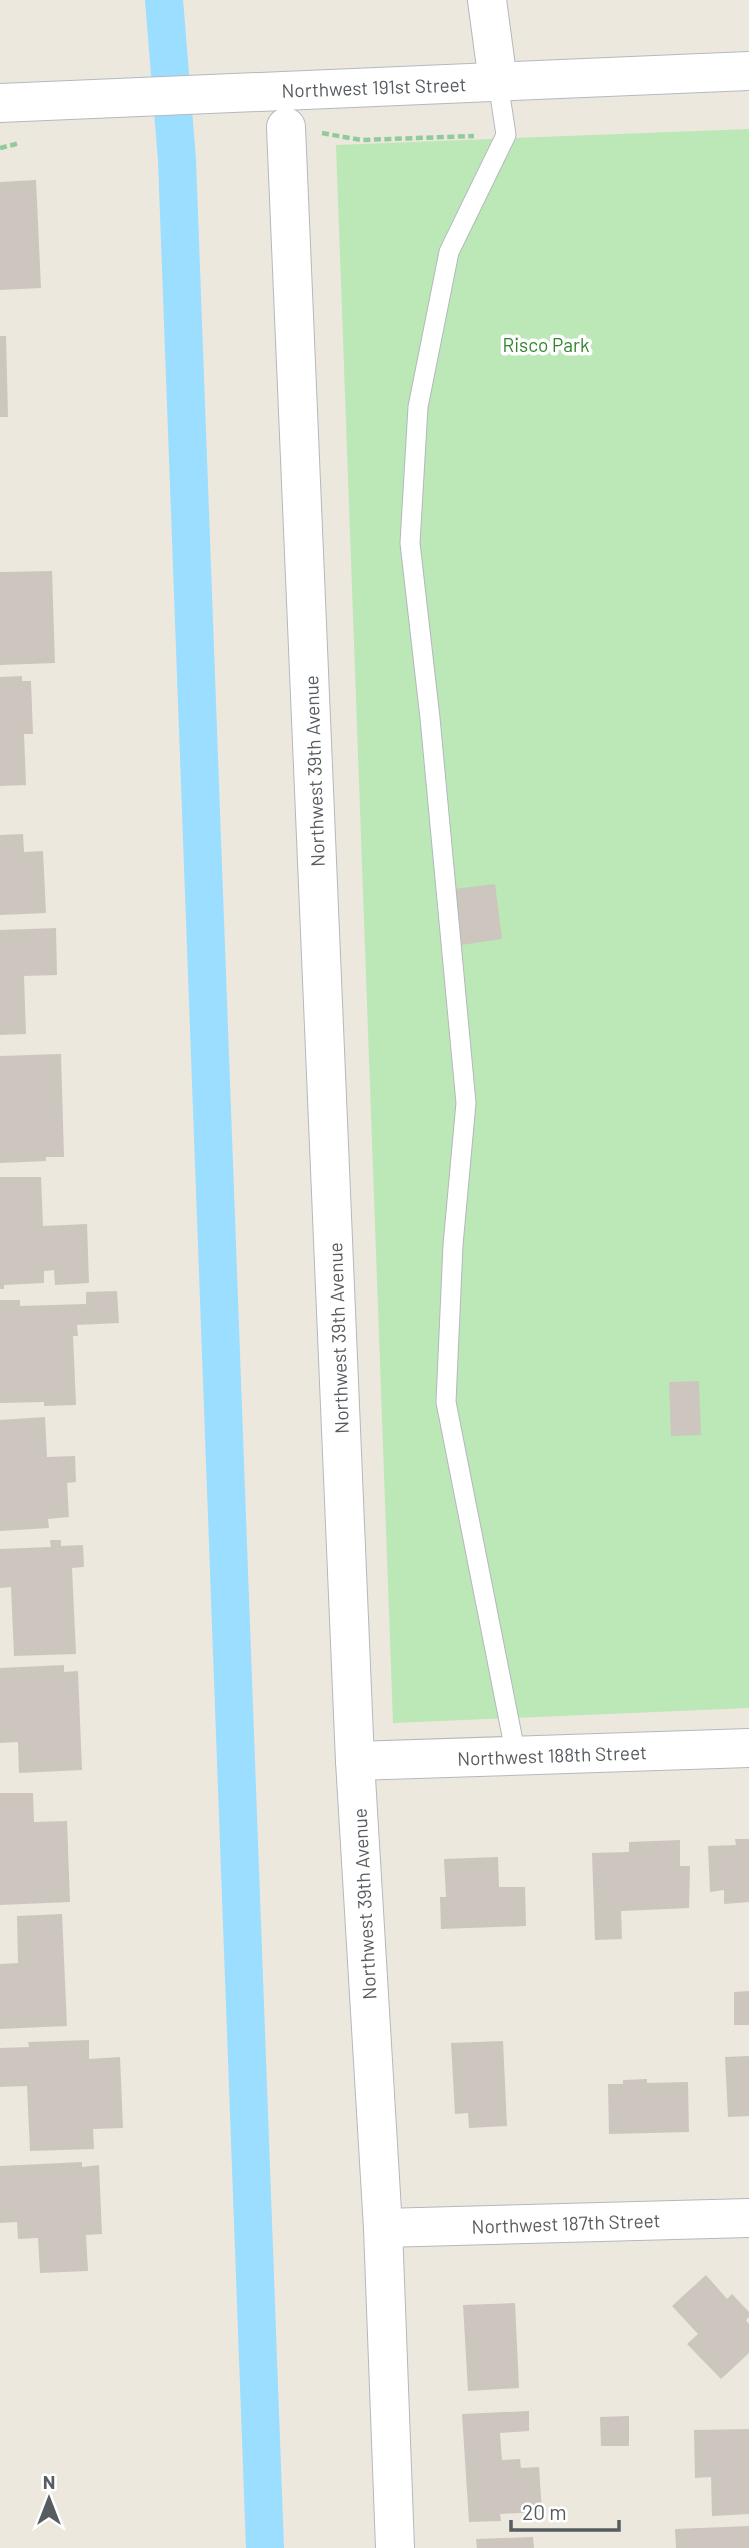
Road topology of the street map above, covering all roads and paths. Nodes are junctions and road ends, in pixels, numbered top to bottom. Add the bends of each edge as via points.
1 (487, 0) edge
2 (749, 71) edge
3 (498, 82) junction
4 (0, 103) edge
5 (286, 127) joint
6 (506, 135) junction
7 (749, 1748) edge
8 (516, 1756) junction
9 (355, 1761) junction
10 (749, 2218) edge
11 (383, 2228) junction
12 (395, 2548) edge

1 - 3 street
2 - 3 street, Northwest 191st Street
3 - 4 street, Northwest 191st Street
3 - 6 lane
5 - 6 path via 361,140
5 - 9 street, Northwest 39th Avenue
6 - 8 lane via 449,252 418,407 410,543 466,1103 446,1402
7 - 8 street, Northwest 188th Street
8 - 9 street, Northwest 188th Street
9 - 11 street, Northwest 39th Avenue
10 - 11 street, Northwest 187th Street
11 - 12 street, Northwest 39th Avenue

